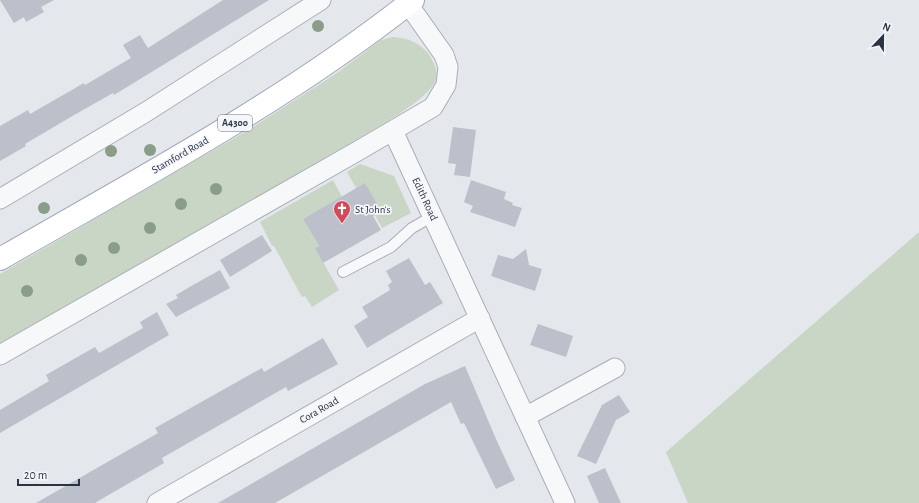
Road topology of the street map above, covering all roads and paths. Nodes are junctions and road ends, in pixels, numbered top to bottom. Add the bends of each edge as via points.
1 (321, 0) edge
2 (410, 2) edge
3 (393, 131) junction
4 (0, 198) edge
5 (433, 216) junction
6 (0, 259) edge
7 (343, 272) dead end
8 (480, 318) junction
9 (0, 355) edge
10 (615, 368) dead end
11 (525, 417) junction
12 (157, 503) edge
13 (565, 503) edge

1 - 4 street via 146,112
2 - 3 street via 444,55 448,67 446,84 433,107
2 - 6 main road, Stamford Road / A4300 via 346,50 205,142
3 - 5 street, Edith Road
3 - 9 street
5 - 7 lane via 412,228 391,247
5 - 8 street, Edith Road
8 - 11 street, Edith Road
8 - 12 street, Cora Road
10 - 11 street
11 - 13 street, Edith Road

